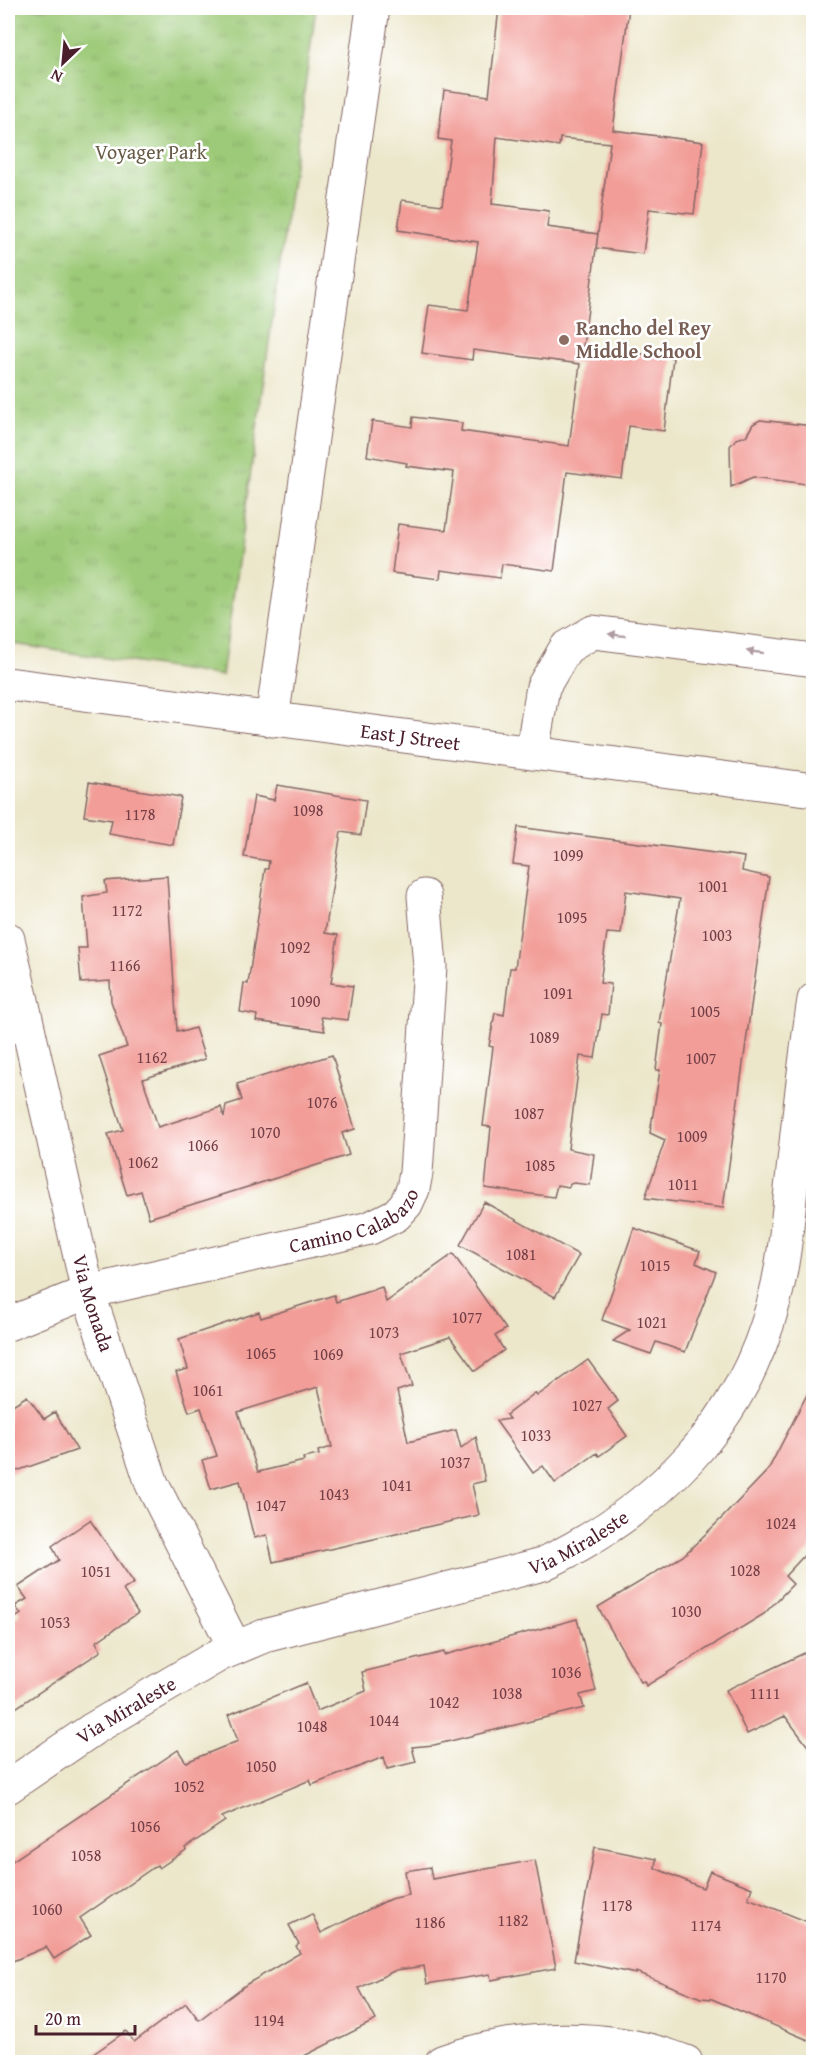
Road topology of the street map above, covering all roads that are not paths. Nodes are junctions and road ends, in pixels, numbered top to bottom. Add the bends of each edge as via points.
1 (373, 8) edge
2 (813, 660) edge
3 (8, 684) edge
4 (272, 720) junction
5 (532, 752) junction
6 (813, 790) edge
7 (424, 896) dead end
8 (8, 939) edge
9 (813, 1000) edge
10 (810, 1041) edge
11 (88, 1292) junction
12 (8, 1324) edge
13 (236, 1648) junction
14 (8, 1787) edge
15 (442, 2062) edge
16 (686, 2062) edge

1 - 4 street
2 -> 5 street via 593,632 566,648 543,687
3 - 4 street, East J Street
4 - 5 street, East J Street
5 - 6 street, East J Street
7 - 11 street, Camino Calabazo via 430,966 419,1147 413,1189 406,1204 390,1219 370,1228
8 - 11 street, Via Monada
9 - 10 street, Via Miraleste
10 - 13 street, Via Miraleste via 784,1258 774,1303 740,1388 687,1462 621,1521 543,1564 264,1636
11 - 12 street, Camino Calabazo
11 - 13 street, Via Monada via 152,1484
13 - 14 street, Via Miraleste via 93,1729
15 - 16 street via 494,2047 579,2040 631,2046

